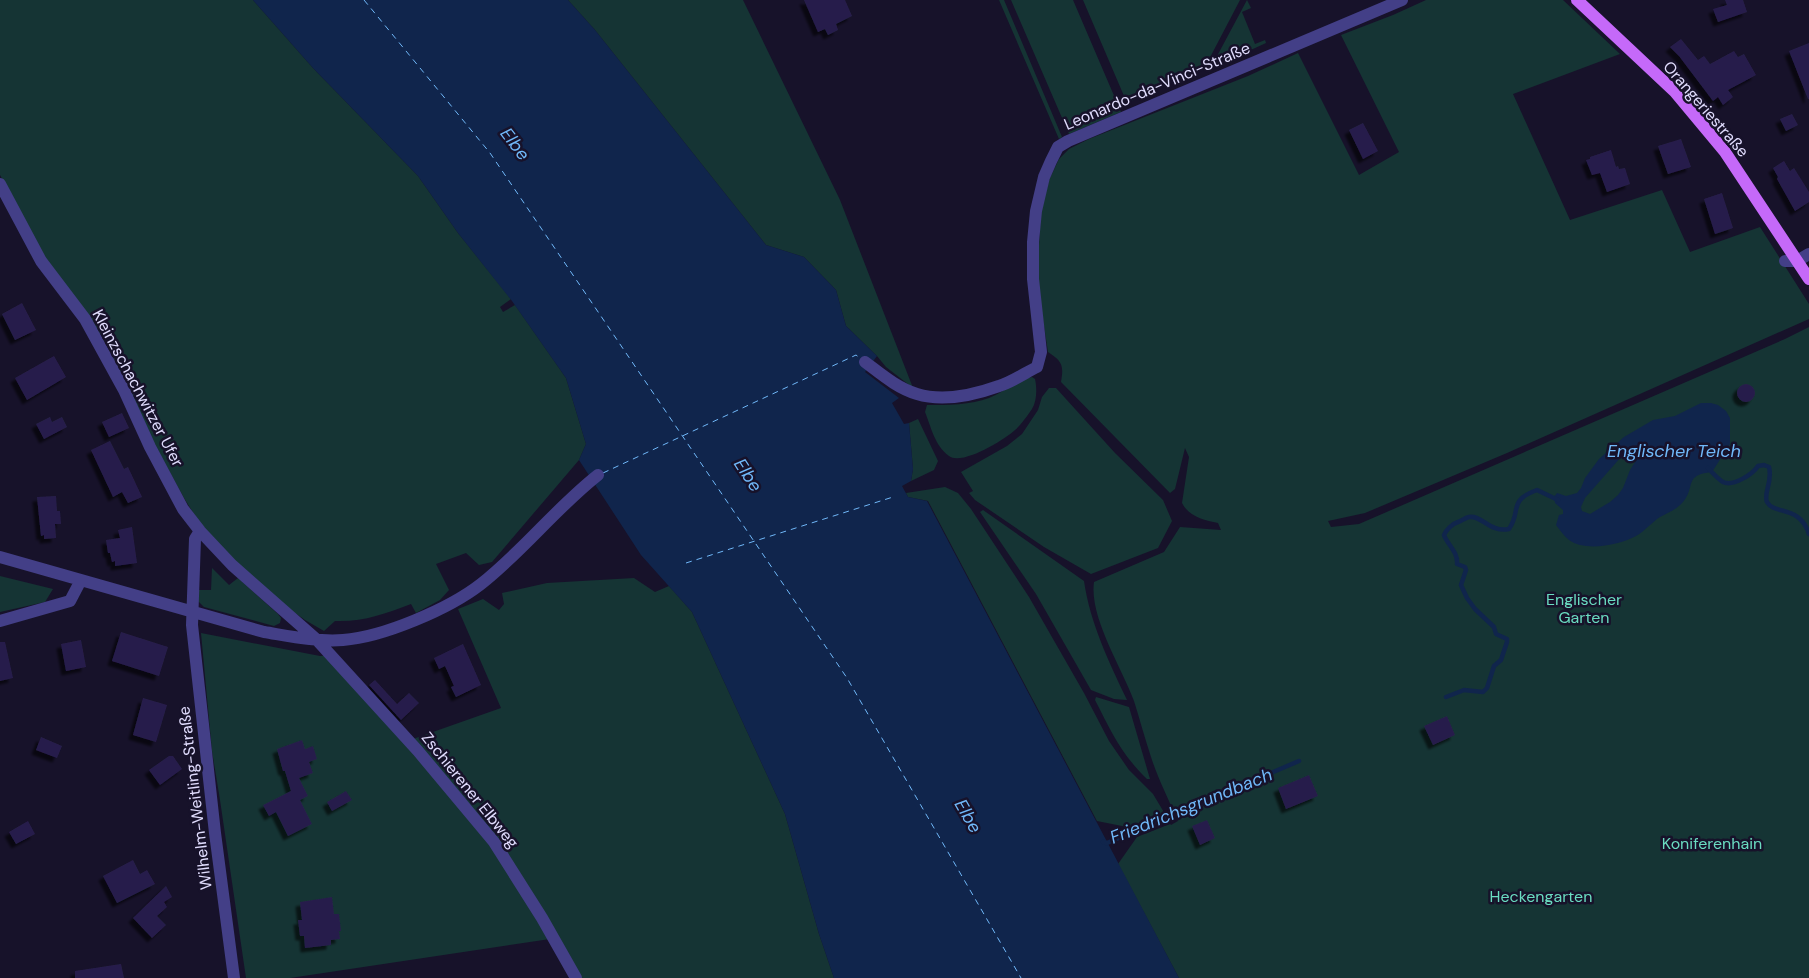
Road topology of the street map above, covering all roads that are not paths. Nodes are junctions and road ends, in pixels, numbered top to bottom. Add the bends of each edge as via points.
1 (1402, 0) edge
2 (1577, 0) edge
3 (1, 187) edge
4 (1809, 254) edge
5 (1791, 261) junction
6 (1809, 279) edge
7 (865, 362) dead end
8 (598, 475) dead end
9 (200, 531) junction
10 (0, 557) edge
11 (81, 580) junction
12 (193, 613) junction
13 (0, 621) edge
14 (316, 639) junction
15 (234, 978) edge
16 (576, 978) edge

1 - 7 street, Leonardo-da-Vinci-Straße via 1058,147 1044,177 1033,242 1032,280 1041,352 1037,367 1001,386 937,398 915,394 891,382
2 - 5 main road, Orangeriestraße via 1674,92 1713,137
3 - 9 street, Kleinzschachwitzer Ufer via 41,261 85,318 183,509
4 - 5 street
5 - 6 main road, Orangeriestraße
8 - 14 street via 481,584 447,606 382,634 342,640
9 - 12 street via 195,539
9 - 14 street, Kleinzschachwitzer Ufer
10 - 11 street
11 - 12 street
11 - 13 street via 70,601
12 - 14 street via 264,632
12 - 15 street, Wilhelm-Weitling-Straße via 197,679
14 - 16 street, Zschierener Elbweg via 413,745 494,842

